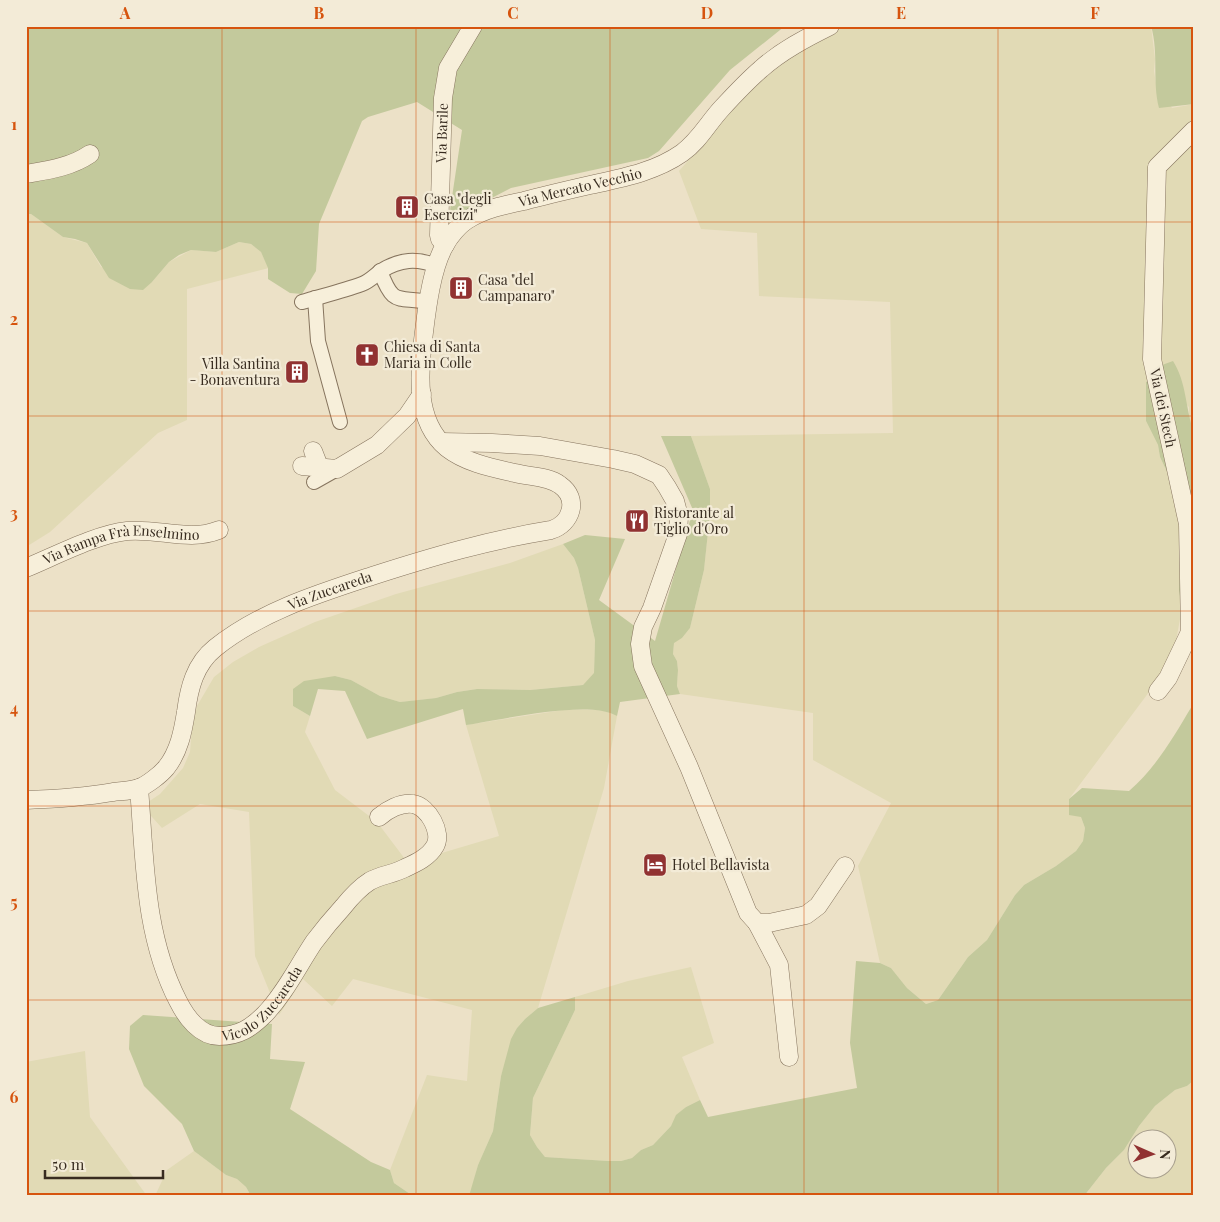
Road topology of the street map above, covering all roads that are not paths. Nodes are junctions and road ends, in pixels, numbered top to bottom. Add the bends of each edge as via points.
1 (472, 26) edge
2 (830, 26) edge
3 (1194, 130) edge
4 (90, 154) dead end
5 (26, 174) edge
6 (445, 245) junction
7 (437, 266) junction
8 (380, 271) junction
9 (429, 302) junction
10 (422, 394) junction
11 (340, 422) dead end
12 (444, 445) junction
13 (313, 451) dead end
14 (302, 466) dead end
15 (324, 473) junction
16 (219, 530) dead end
17 (26, 568) edge
18 (1158, 691) dead end
19 (139, 788) junction
20 (26, 800) edge
21 (379, 818) dead end
22 (845, 866) dead end
23 (757, 923) junction
24 (789, 1057) dead end

1 - 6 street, Via Barile via 448,68 443,98 439,235
2 - 6 street, Via Mercato Vecchio via 762,68 682,153 632,177 480,213 465,221
3 - 18 street, Via dei Stech via 1157,167 1152,359 1188,524 1190,632 1168,678
4 - 5 street via 65,166
6 - 7 street, Via Mercato Vecchio
7 - 8 street via 405,260
7 - 9 street, Via Mercato Vecchio
8 - 9 street via 395,297
8 - 11 street via 363,284 309,300
9 - 10 street, Via Mercato Vecchio via 420,361
10 - 12 street, Via Mercato Vecchio via 430,426
10 - 15 street via 406,416 377,445
12 - 19 street, Via Zuccareda via 479,464 554,481 570,498 570,517 557,528 414,562 315,596 252,622 204,659 188,693 182,734 175,754 166,769
12 - 23 street via 540,446 612,459 635,464 659,475 668,487 675,501 678,534 643,627 640,644 643,666 689,767 748,913
13 - 15 street
14 - 15 street
16 - 17 street, Via Rampa Frà Enselmino via 190,536 129,531 110,534
19 - 20 street, Via Zuccareda
19 - 21 street, Vicolo Zuccareda via 148,905 154,937 167,979 186,1016 212,1036 241,1033 252,1025 265,1013 315,942 356,892 371,881 416,863 436,846 438,837 434,826 424,810 414,804 386,811
22 - 23 street via 818,906 806,915
23 - 24 street via 779,965

